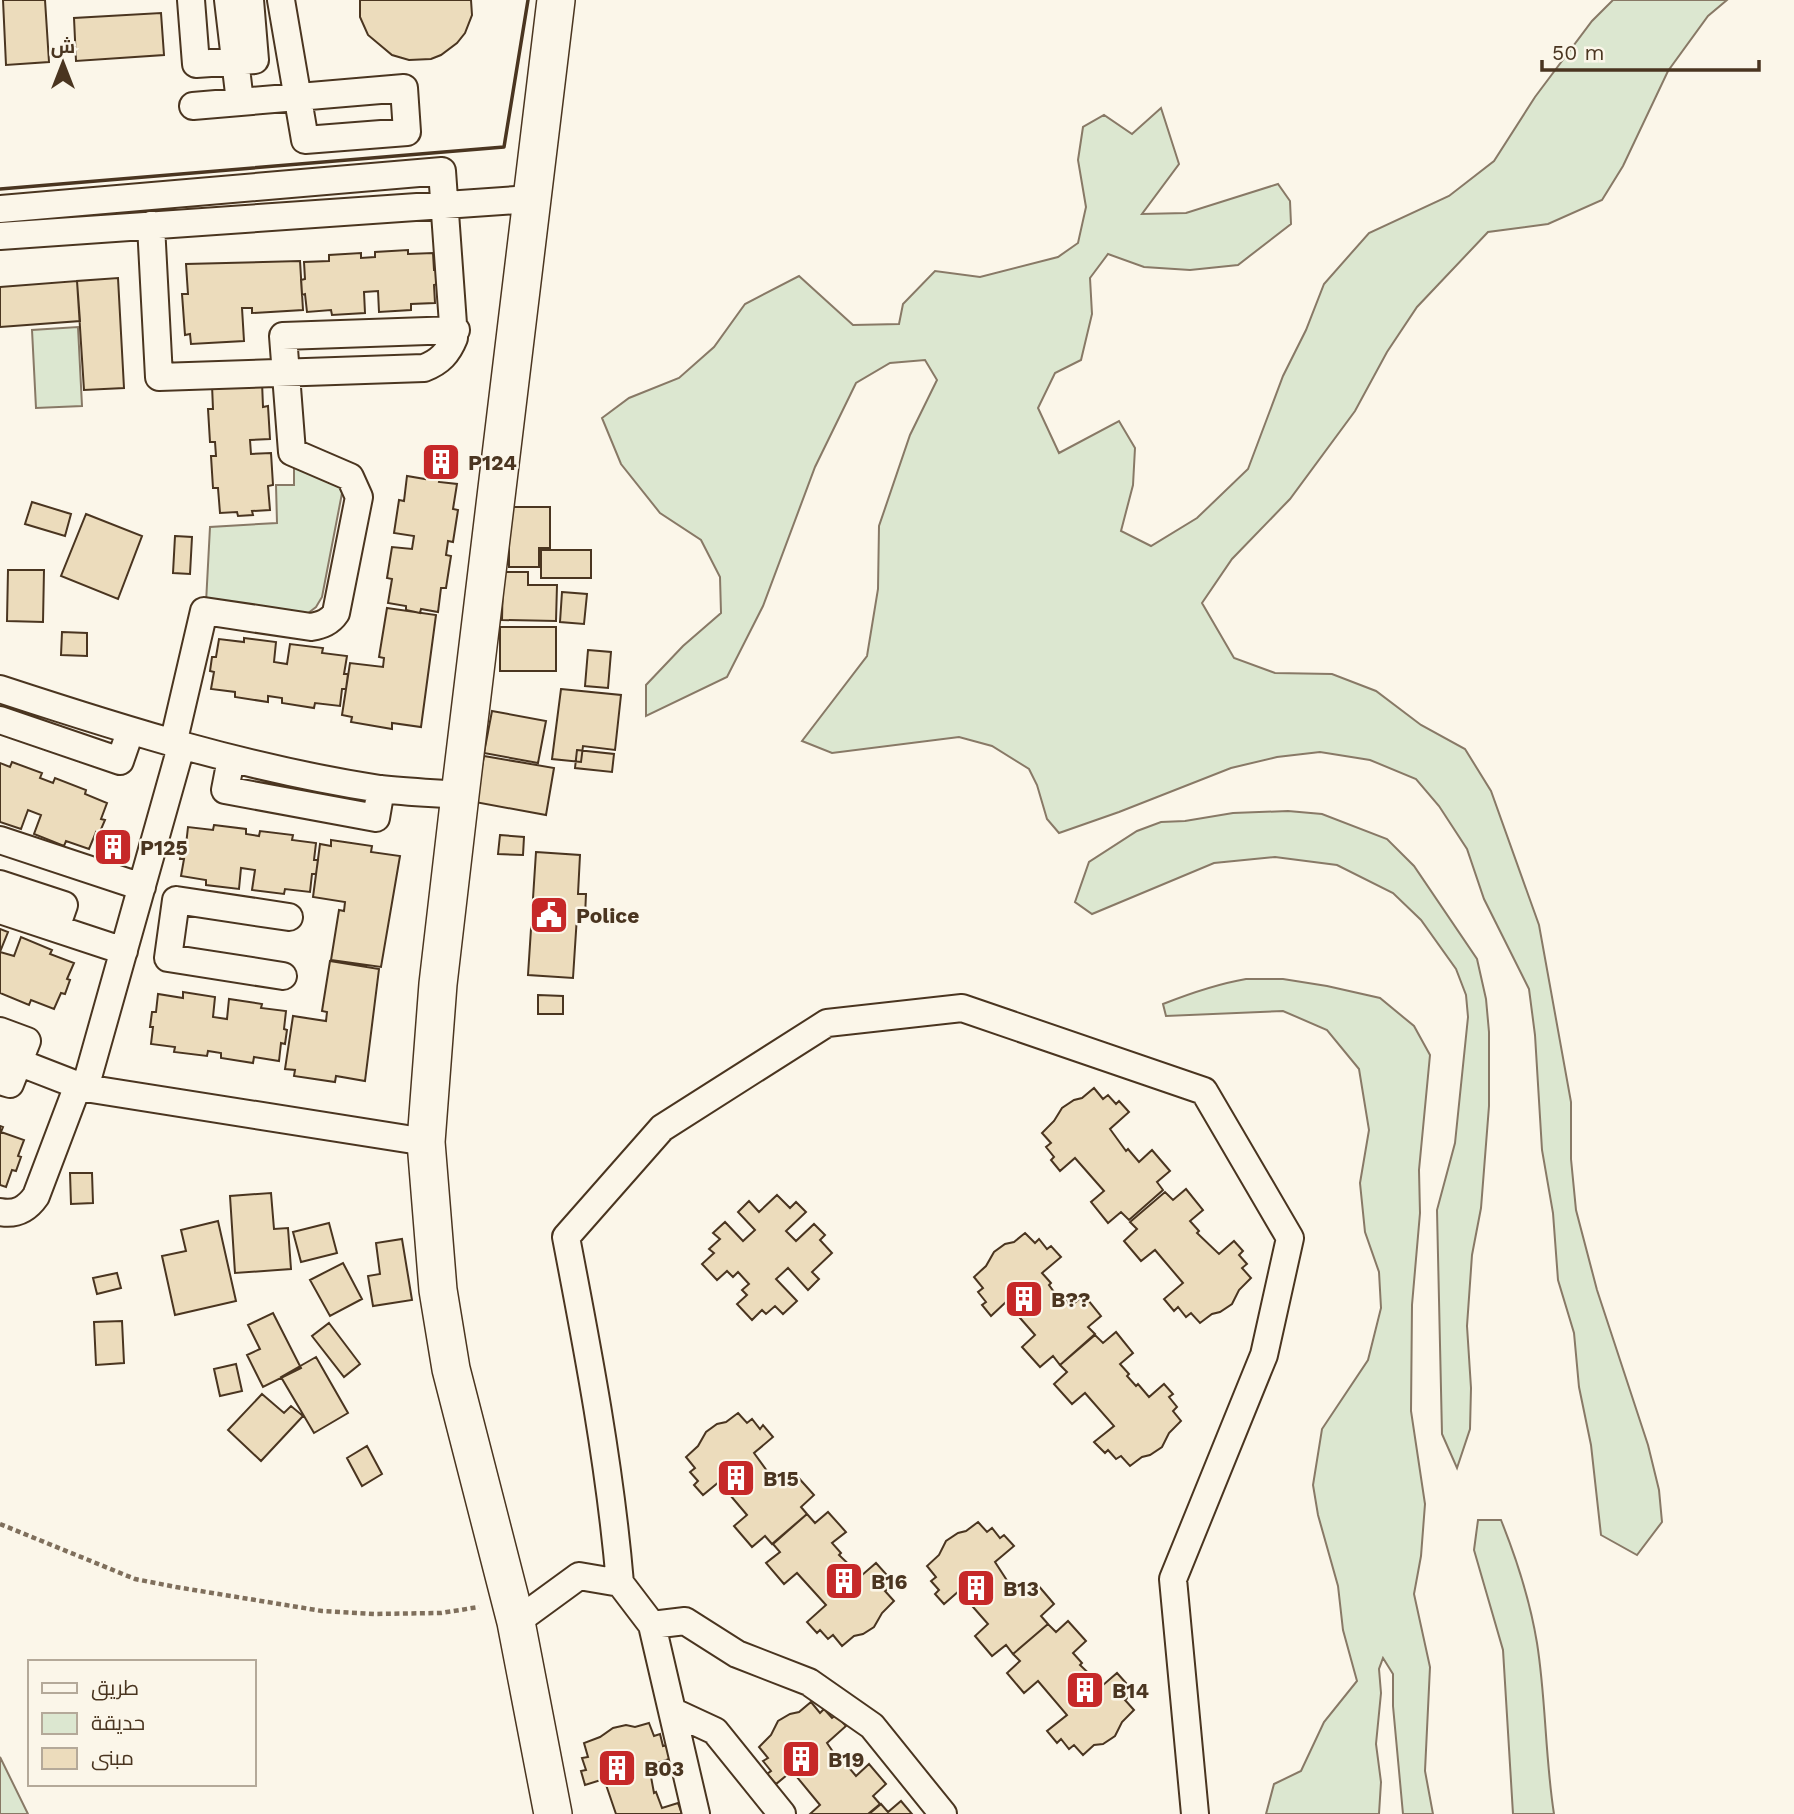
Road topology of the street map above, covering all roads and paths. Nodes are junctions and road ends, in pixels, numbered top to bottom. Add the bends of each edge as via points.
1 (191, 0) edge
2 (228, 0) edge
3 (250, 0) edge
4 (281, 0) edge
5 (556, 0) edge
6 (234, 61) junction
7 (240, 102) junction
8 (193, 106) dead end
9 (531, 200) junction
10 (446, 205) junction
11 (0, 209) edge
12 (151, 225) junction
13 (0, 236) edge
14 (456, 330) junction
15 (286, 372) junction
16 (0, 689) edge
17 (0, 720) edge
18 (130, 732) junction
19 (177, 746) junction
20 (460, 795) junction
21 (0, 841) edge
22 (0, 884) edge
23 (142, 887) junction
24 (0, 910) edge
25 (289, 917) dead end
26 (132, 921) junction
27 (56, 928) junction
28 (172, 930) junction
29 (124, 951) junction
30 (283, 976) dead end
31 (0, 1031) edge
32 (6, 1066) edge
33 (81, 1086) junction
34 (426, 1142) junction
35 (0, 1212) edge
36 (0, 1524) edge
37 (620, 1583) junction
38 (513, 1612) junction
39 (652, 1625) junction
40 (674, 1712) junction
41 (553, 1814) edge
42 (696, 1814) edge
43 (782, 1814) edge
44 (943, 1814) edge
45 (1195, 1814) edge

1 - 6 street via 196,64
2 - 6 street
3 - 6 street via 255,60
4 - 7 street via 297,96
5 - 9 street
6 - 7 street
7 - 8 street
9 - 10 street
9 - 20 street
10 - 11 street via 442,171
10 - 12 street
10 - 14 street
12 - 13 street
12 - 15 street via 159,377
14 - 15 street via 450,349 424,368
14 - 15 street via 283,336
15 - 19 street via 292,452 350,477 359,497 336,612 321,626 311,627 204,611
16 - 18 street
17 - 18 street via 120,761
18 - 19 street
19 - 20 street via 381,789
19 - 23 street
20 - 34 street
21 - 23 street
22 - 27 street via 64,905
23 - 26 street
24 - 27 street
25 - 28 street via 176,900
26 - 28 street
26 - 29 street
27 - 29 street
28 - 30 street via 168,958
29 - 33 street
31 - 32 street via 27,1041
32 - 33 street
33 - 34 street
33 - 35 street via 36,1196 26,1209
34 - 38 street via 438,1290 451,1369
36 - 38 path via 135,1579 323,1611
37 - 38 street via 579,1576
37 - 39 street
37 - 45 street via 589,1354 566,1237 662,1128 827,1023 962,1008 1204,1091 1290,1238 1264,1354 1172,1579
38 - 41 street
39 - 40 street
39 - 44 street via 685,1621 737,1654 809,1682 872,1726
40 - 42 street
40 - 43 street via 715,1731

